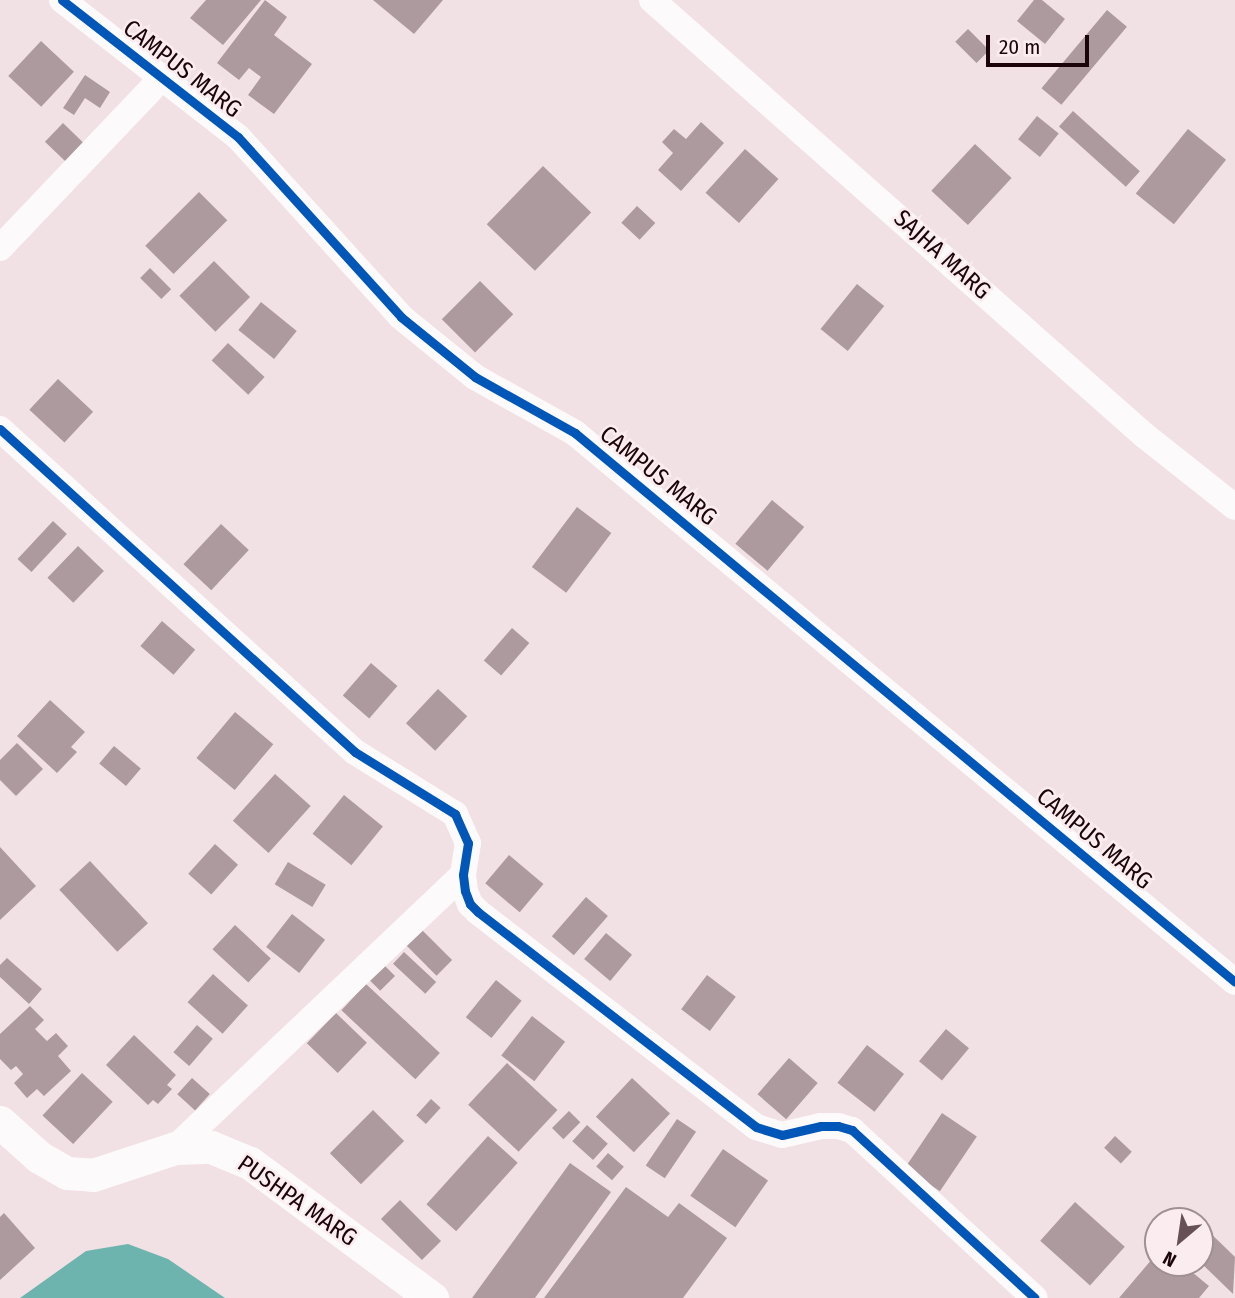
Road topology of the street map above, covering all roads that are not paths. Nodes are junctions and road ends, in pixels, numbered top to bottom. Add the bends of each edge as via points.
1 (62, 0) edge
2 (652, 0) edge
3 (162, 78) junction
4 (0, 248) edge
5 (0, 429) edge
6 (1235, 507) edge
7 (463, 875) junction
8 (1235, 982) edge
9 (0, 1122) edge
10 (175, 1148) junction
11 (432, 1298) edge
12 (1035, 1298) edge

1 - 3 street, CAMPUS MARG
2 - 6 street, SAJHA MARG via 1144,435
3 - 4 street
3 - 8 street, CAMPUS MARG via 238,137 401,317 475,377 575,433
5 - 7 street via 355,752 456,814 468,843
7 - 10 street
7 - 12 street via 470,904 478,912 756,1127 782,1135 821,1126 852,1130
9 - 10 street, PUSHPA MARG via 39,1157 67,1173 93,1175
10 - 11 street, PUSHPA MARG via 211,1147 250,1163

